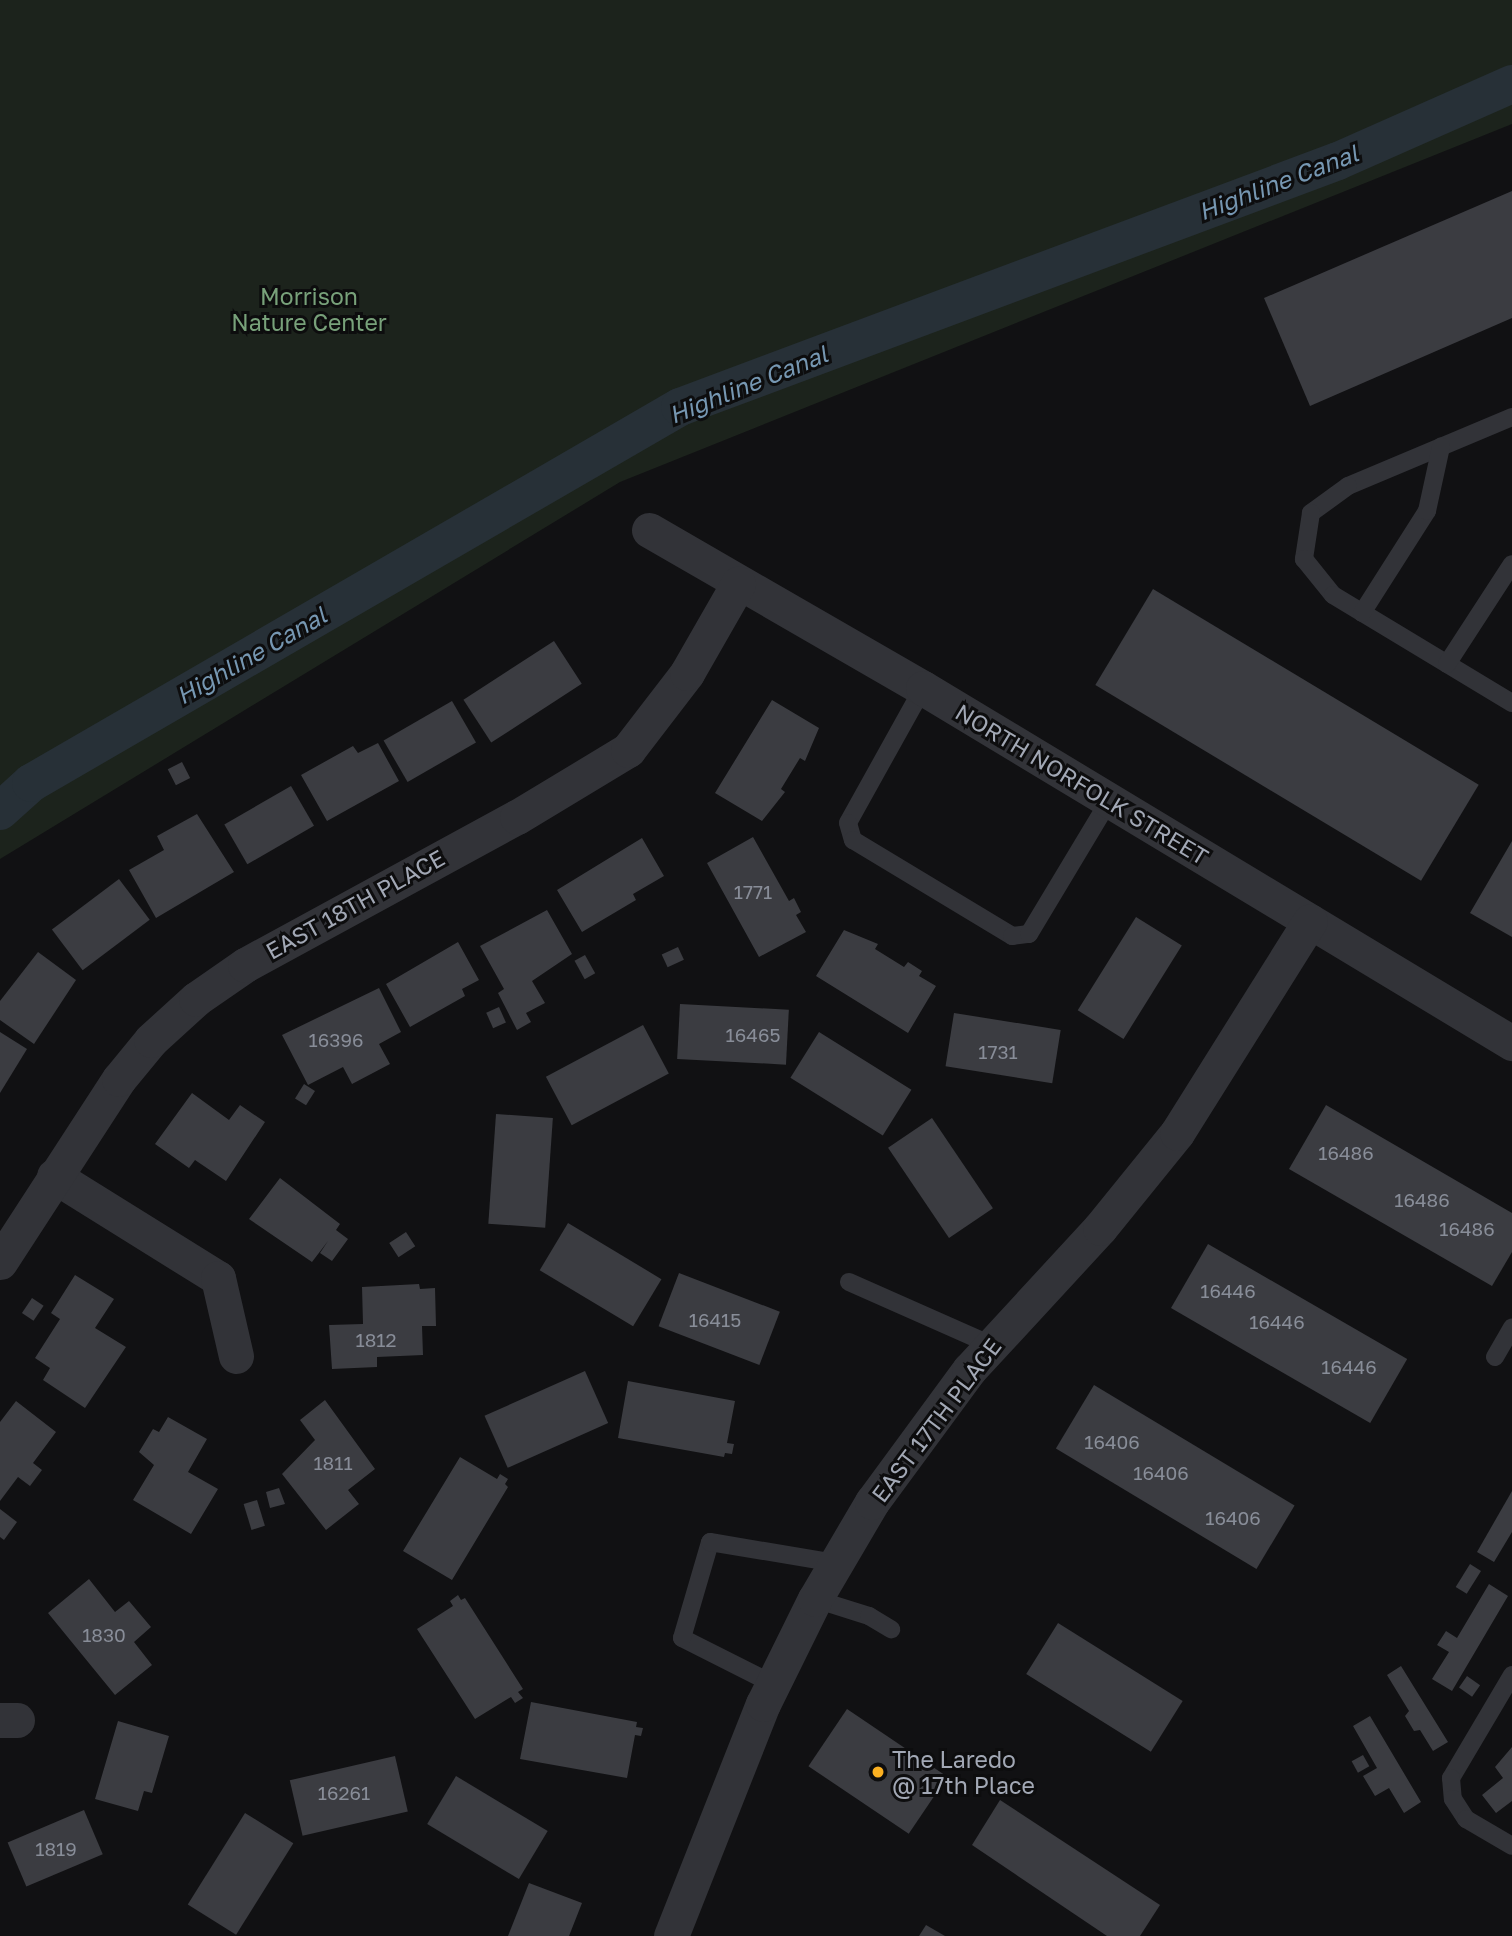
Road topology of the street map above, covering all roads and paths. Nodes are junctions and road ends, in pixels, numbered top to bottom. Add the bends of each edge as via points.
1 (1512, 417) edge
2 (1441, 447) junction
3 (649, 530) dead end
4 (1509, 574) edge
5 (738, 584) junction
6 (1362, 613) junction
7 (1447, 664) junction
8 (923, 688) junction
9 (1512, 703) edge
10 (1109, 800) junction
11 (1310, 921) junction
12 (1512, 1043) edge
13 (54, 1177) junction
14 (0, 1262) edge
15 (849, 1282) dead end
16 (1512, 1328) edge
17 (991, 1345) junction
18 (236, 1356) dead end
19 (1494, 1357) dead end
20 (836, 1563) junction
21 (815, 1599) junction
22 (891, 1629) dead end
23 (1512, 1675) edge
24 (774, 1684) junction
25 (1512, 1846) edge
26 (671, 1936) edge

1 - 2 lane
2 - 6 lane via 1427,511
2 - 6 lane via 1348,486 1311,513 1304,559 1333,595
3 - 5 street, NORTH NORFOLK STREET
4 - 7 lane
5 - 8 street, NORTH NORFOLK STREET
5 - 13 street, EAST 18TH PLACE via 687,673 628,750 517,817 284,942 196,999 151,1040 119,1079
6 - 7 lane
7 - 9 lane
8 - 10 street, NORTH NORFOLK STREET
8 - 10 lane via 848,823 853,840 1012,936 1029,934
10 - 11 street, NORTH NORFOLK STREET
11 - 12 street, NORTH NORFOLK STREET
11 - 17 street, EAST 17TH PLACE via 1177,1133 1100,1228
13 - 14 street, EAST 18TH PLACE
13 - 18 street via 218,1278
15 - 17 lane
16 - 19 lane
17 - 20 street, EAST 17TH PLACE via 917,1437
20 - 21 street, EAST 17TH PLACE
20 - 24 lane via 710,1542 682,1638
21 - 22 lane via 869,1616
21 - 24 street, EAST 17TH PLACE
23 - 25 lane via 1451,1778 1453,1799 1466,1819
24 - 26 street, EAST 17TH PLACE

